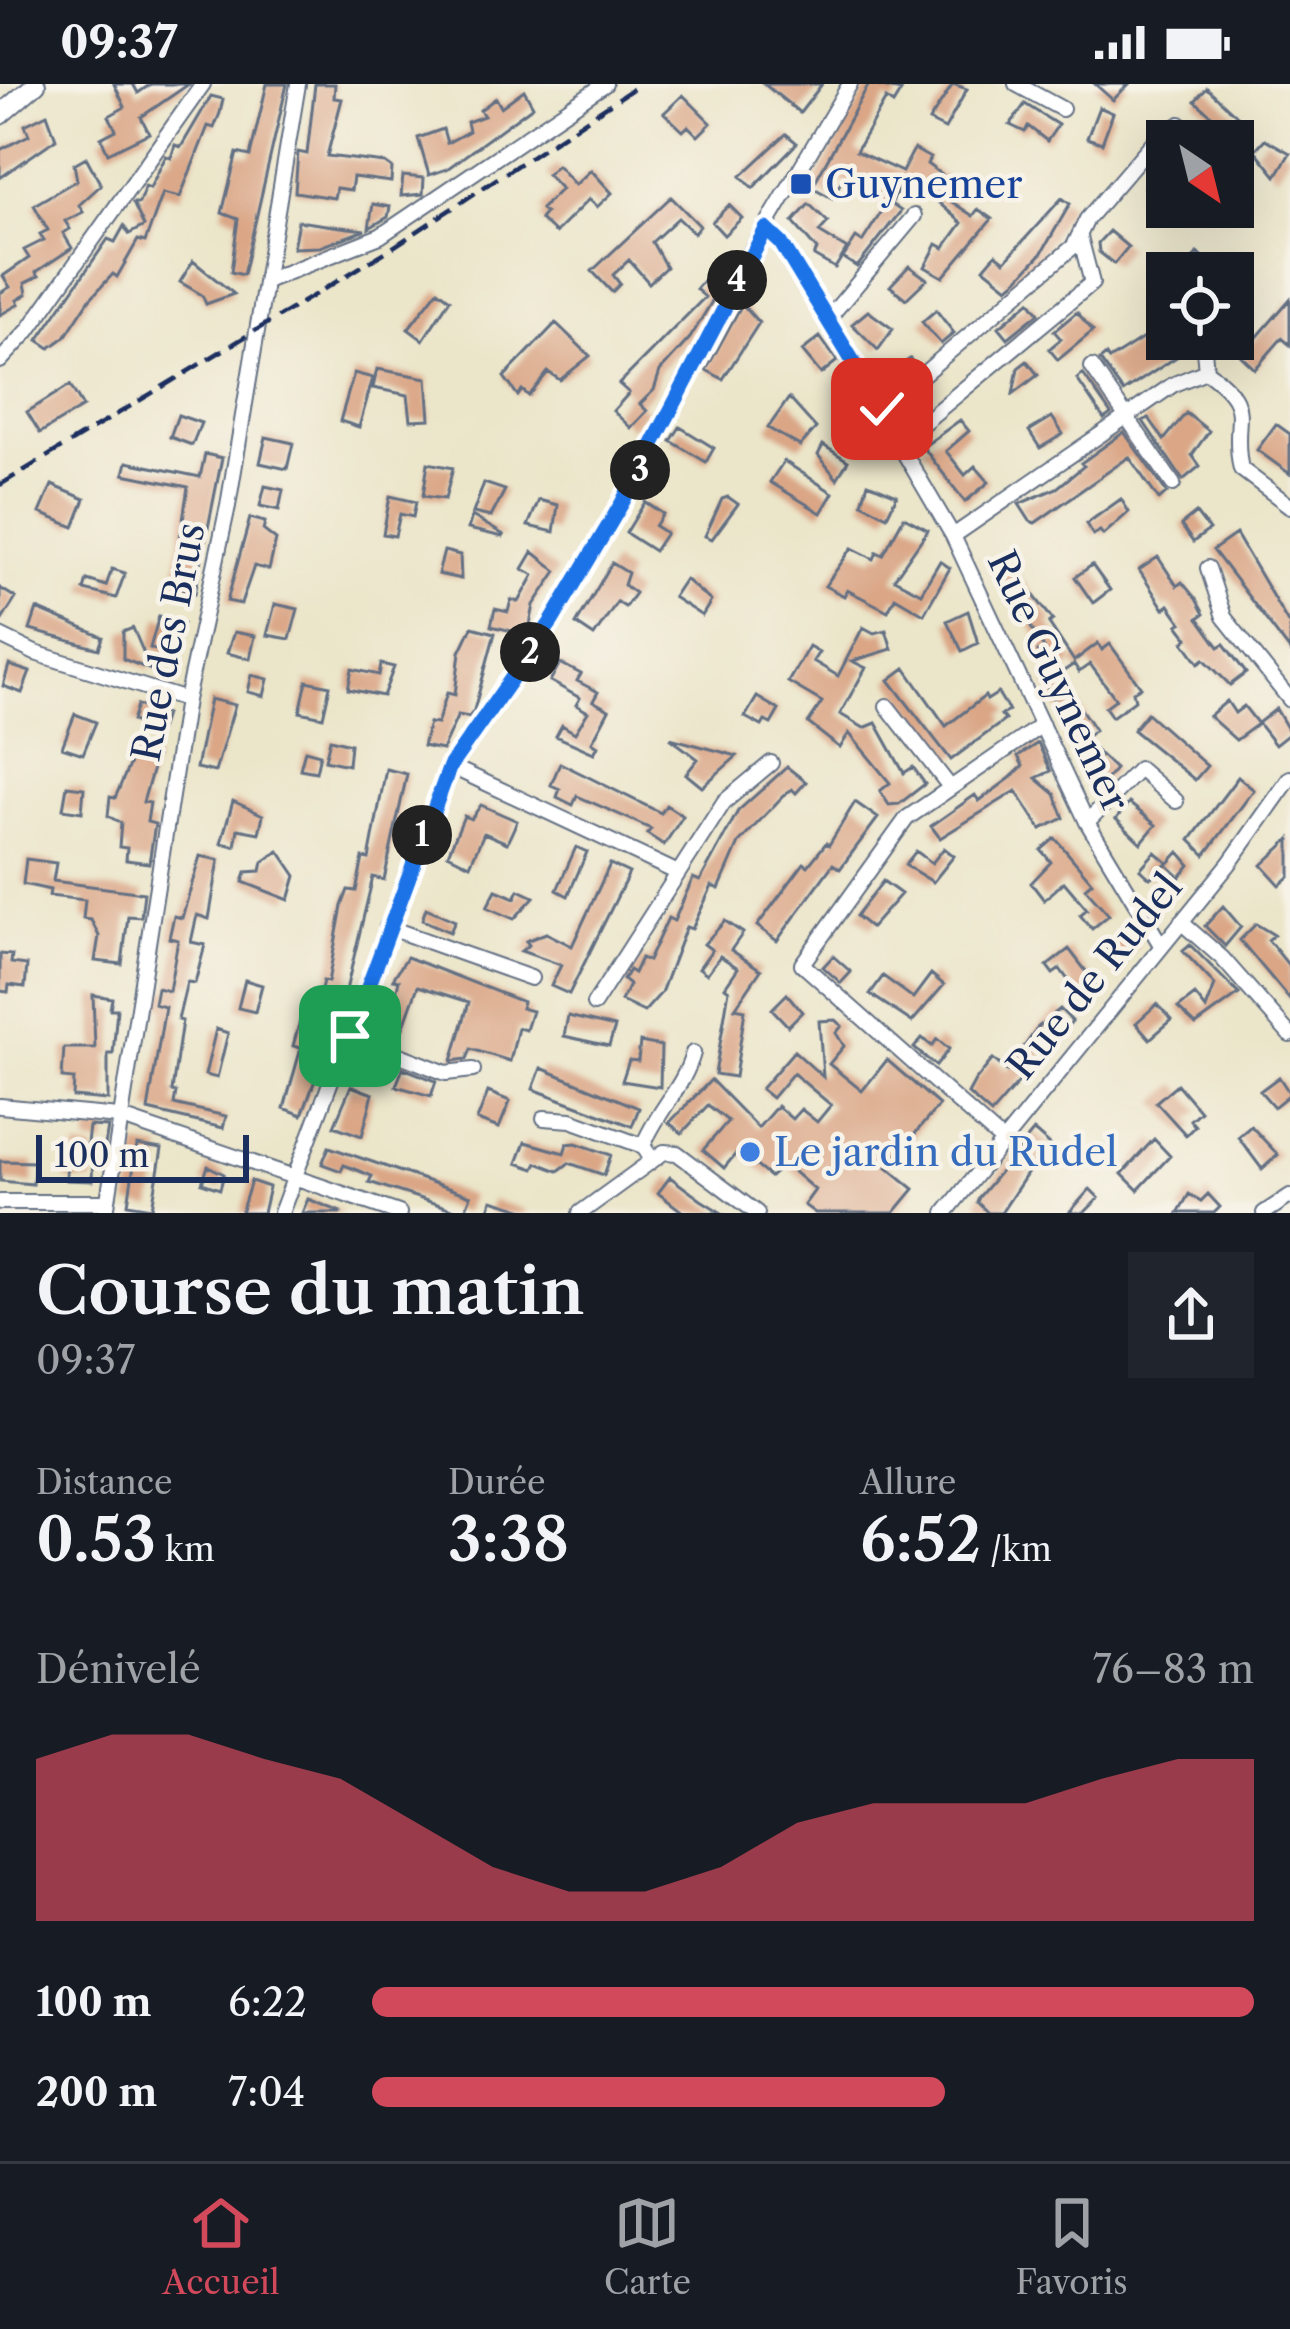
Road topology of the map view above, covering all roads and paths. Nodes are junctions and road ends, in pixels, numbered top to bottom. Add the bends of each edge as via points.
1 (37, 84) edge
2 (203, 84) edge
3 (298, 84) edge
4 (605, 84) edge
5 (850, 84) edge
6 (1016, 84) edge
7 (1062, 109) dead end
8 (0, 115) edge
9 (1146, 151) edge
10 (914, 216) dead end
11 (766, 229) junction
12 (1081, 237) junction
13 (268, 280) junction
14 (827, 320) junction
15 (1205, 360) edge
16 (0, 361) edge
17 (1092, 367) dead end
18 (1206, 371) junction
19 (882, 409) junction
20 (1126, 416) junction
21 (900, 442) junction
22 (1173, 484) dead end
23 (1290, 506) edge
24 (953, 536) junction
25 (1208, 568) dead end
26 (0, 636) edge
27 (186, 700) junction
28 (1290, 700) edge
29 (887, 706) dead end
30 (1042, 725) junction
31 (771, 763) dead end
32 (450, 766) junction
33 (1290, 778) edge
34 (950, 787) junction
35 (1176, 801) dead end
36 (1087, 822) junction
37 (676, 872) junction
38 (1181, 922) junction
39 (387, 927) junction
40 (1161, 945) junction
41 (531, 978) dead end
42 (594, 1004) dead end
43 (1290, 1035) edge
44 (350, 1036) junction
45 (694, 1053) dead end
46 (473, 1070) dead end
47 (0, 1106) edge
48 (119, 1118) junction
49 (544, 1118) dead end
50 (1002, 1141) junction
51 (647, 1152) junction
52 (298, 1175) junction
53 (0, 1202) edge
54 (1287, 1203) edge
55 (107, 1208) edge
56 (281, 1213) edge
57 (399, 1213) edge
58 (580, 1213) edge
59 (758, 1213) edge
60 (945, 1213) edge
61 (1264, 1213) edge

1 - 8 main road
2 - 16 street
3 - 13 street, Rue des Brus
4 - 13 street via 380,236
5 - 11 street
6 - 7 street
9 - 12 street
10 - 14 street
11 - 14 street, Rue Guynemer
11 - 32 street via 622,503 552,621
12 - 19 street
12 - 21 street via 1092,283
13 - 27 street, Rue des Brus
14 - 19 street, Rue Guynemer
15 - 18 street
17 - 20 street
18 - 20 street
18 - 23 street via 1235,391 1241,469
19 - 21 street, Rue Guynemer
20 - 22 street
20 - 24 street
21 - 24 street, Rue Guynemer
24 - 30 street, Rue Guynemer
25 - 28 street via 1224,616
26 - 27 street
27 - 48 street, Rue des Brus
29 - 34 street
30 - 34 street
30 - 36 street, Rue Guynemer
31 - 37 street via 724,802
32 - 37 street
32 - 39 street
33 - 38 street, Rue de Rudel
34 - 50 street via 891,836 802,964
35 - 36 street via 1139,769
36 - 40 street, Rue Guynemer
37 - 42 street
38 - 40 street, Rue de Rudel
38 - 43 street
39 - 41 street
39 - 44 street
40 - 50 street, Rue de Rudel
44 - 46 street via 446,1073
44 - 52 street
45 - 51 street
47 - 48 street
48 - 52 street
48 - 55 street, Rue des Brus
49 - 51 street via 571,1120
50 - 60 street, Rue de Rudel
51 - 58 street
51 - 59 street via 677,1153
52 - 56 street
52 - 57 street
53 - 55 street
54 - 61 street

